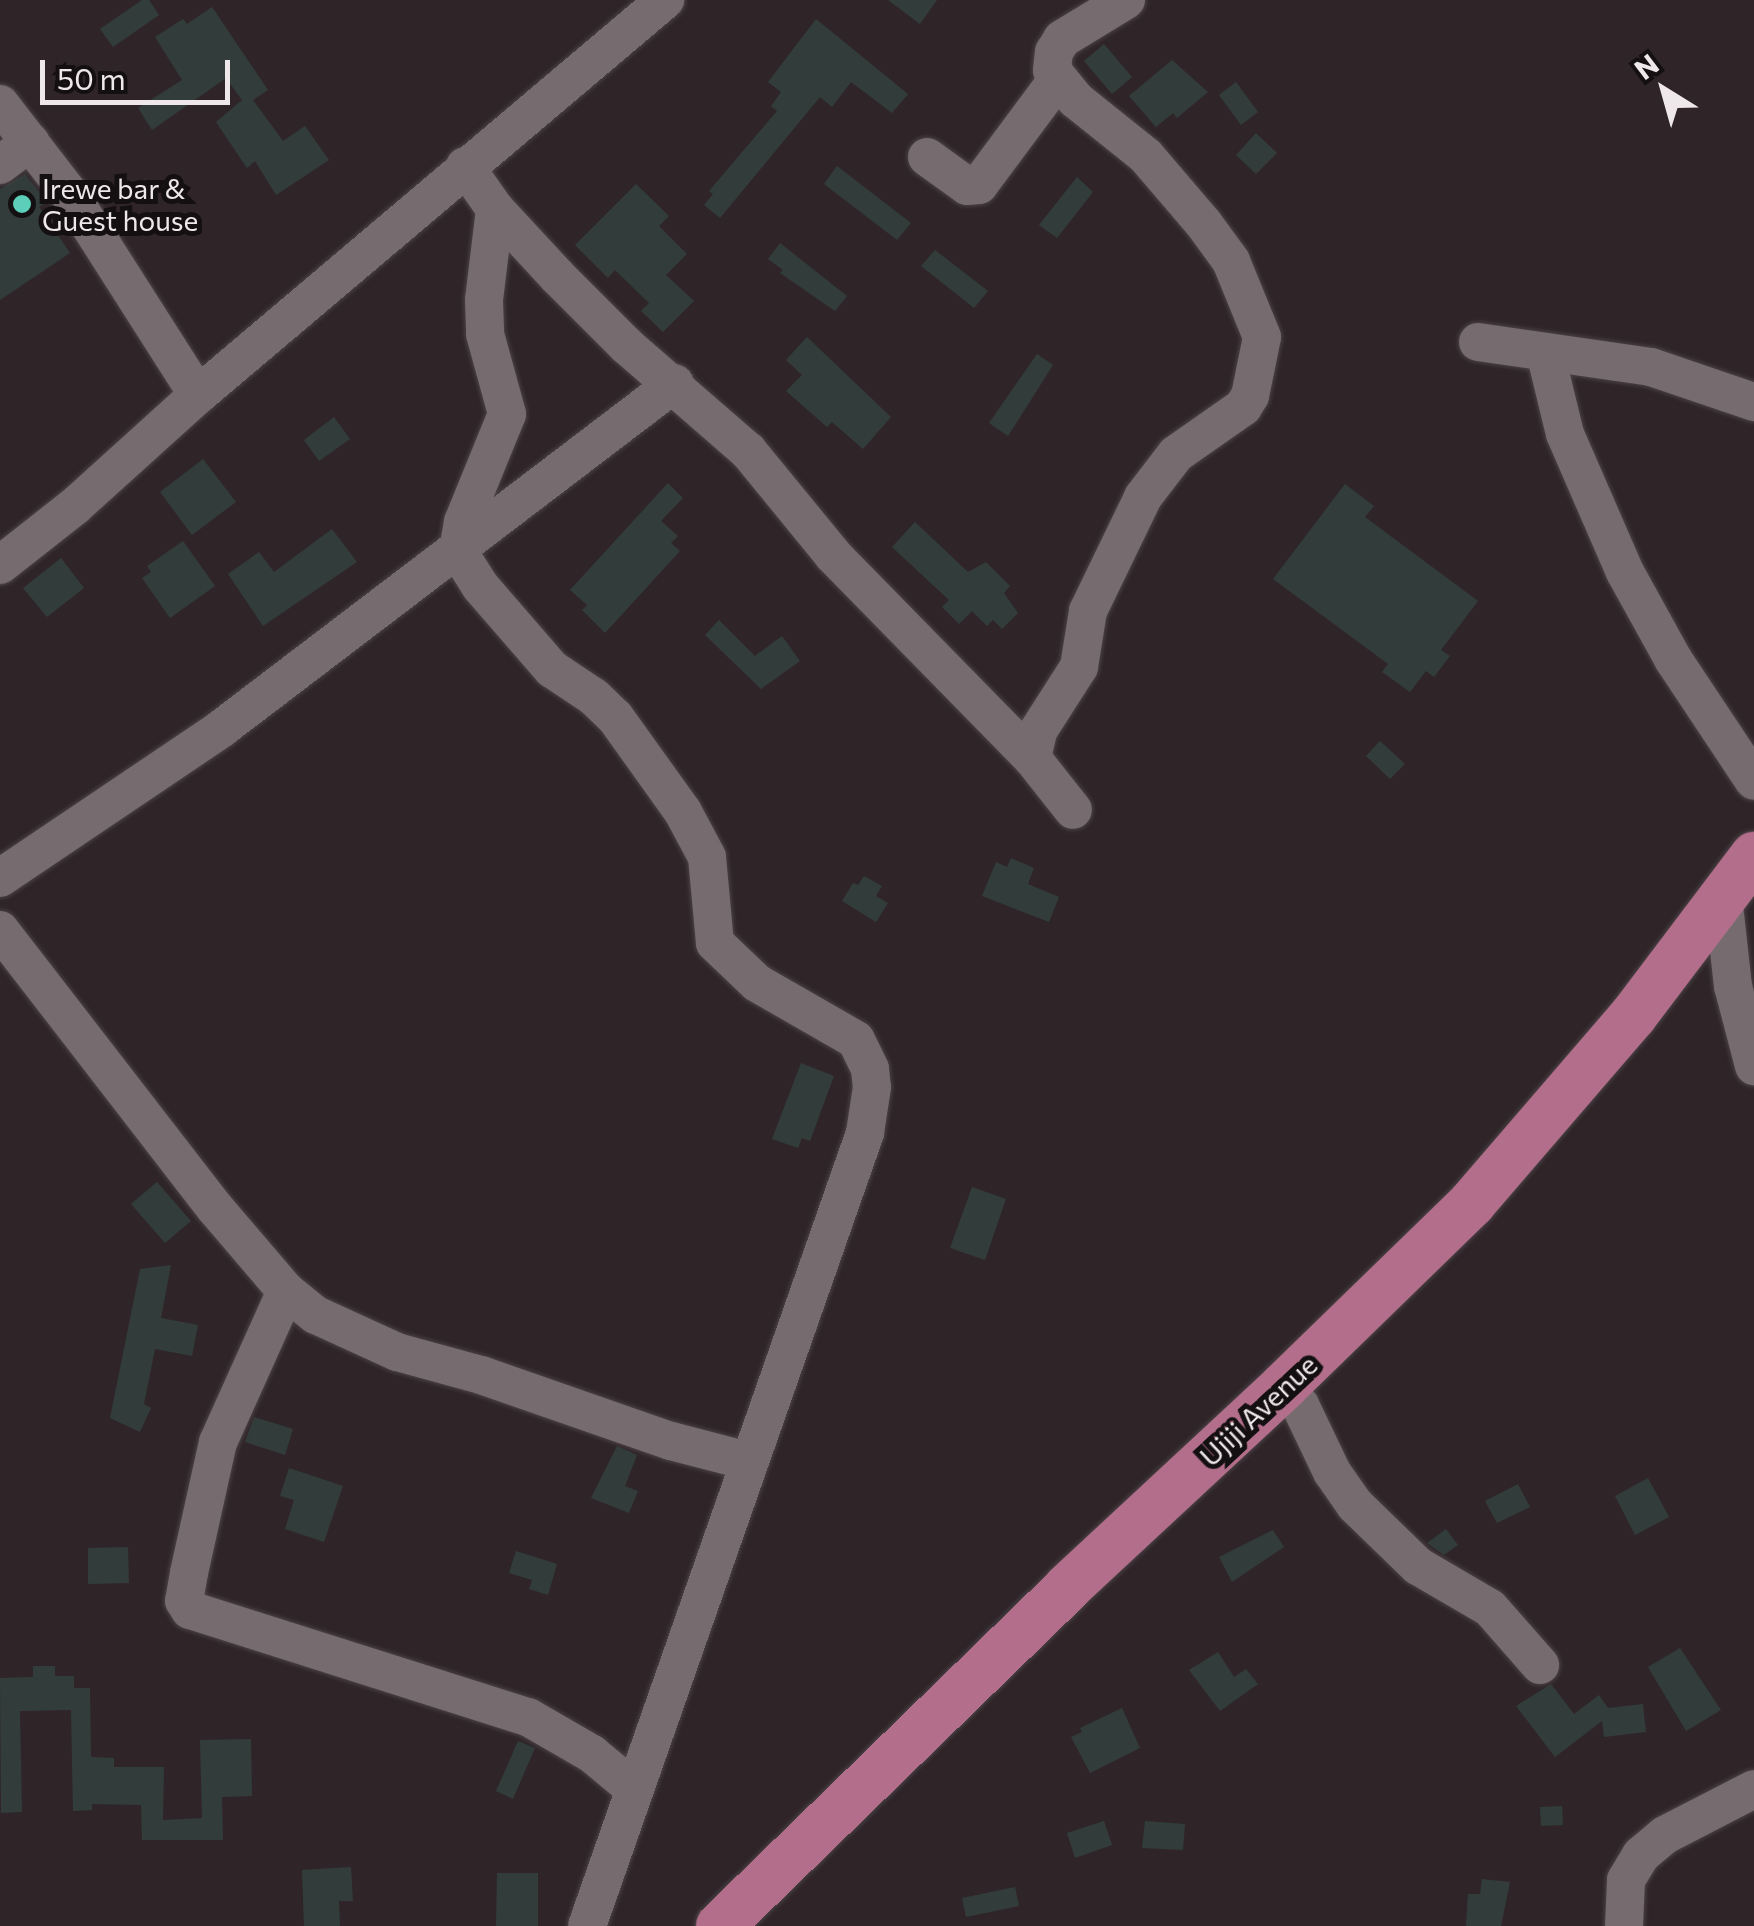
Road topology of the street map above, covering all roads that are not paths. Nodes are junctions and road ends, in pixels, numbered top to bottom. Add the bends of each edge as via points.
1 (664, 0) edge
2 (1126, 0) edge
3 (1058, 80) junction
4 (0, 104) edge
5 (30, 142) junction
6 (927, 157) dead end
7 (0, 165) edge
8 (465, 166) junction
9 (495, 208) junction
10 (1478, 342) dead end
11 (1545, 352) junction
12 (675, 383) junction
13 (198, 395) junction
14 (1754, 402) edge
15 (458, 551) junction
16 (0, 564) edge
17 (1032, 758) junction
18 (1754, 781) edge
19 (1073, 810) dead end
20 (1754, 856) edge
21 (0, 878) edge
22 (1722, 896) junction
23 (0, 930) edge
24 (1754, 1066) edge
25 (286, 1291) junction
26 (1284, 1386) junction
27 (748, 1460) junction
28 (1540, 1665) dead end
29 (634, 1789) junction
30 (1754, 1789) edge
31 (586, 1926) edge
32 (720, 1926) edge
33 (1624, 1926) edge

1 - 8 street
2 - 3 street via 1062,39 1052,60
3 - 6 street via 979,185 968,186
3 - 17 street via 1146,156 1204,224 1231,261 1262,337 1250,396 1176,454 1144,497 1088,611 1079,667 1038,731
4 - 5 street
5 - 7 street
5 - 13 street
8 - 9 street
8 - 13 street
9 - 12 street via 627,346
9 - 15 street via 485,334 507,414 463,522
10 - 11 street
11 - 14 street via 1651,368
11 - 18 street via 1566,434 1625,572
12 - 15 street
12 - 17 street via 748,451 833,555
13 - 16 street
15 - 21 street via 222,728
15 - 27 street via 552,668 615,717 683,812 708,857 715,943 757,983 856,1040 870,1069 865,1133
17 - 19 street
20 - 22 main road, Ujiji Avenue
22 - 24 street via 1733,986
22 - 26 main road, Ujiji Avenue via 1533,1135
23 - 25 street
25 - 27 street via 316,1315 397,1352
25 - 29 street via 218,1442 188,1573 184,1601 190,1610 528,1717 592,1754
26 - 28 street via 1355,1504 1418,1566 1490,1608
26 - 32 main road, Ujiji Avenue
27 - 29 street
29 - 31 street
30 - 33 street via 1640,1854 1626,1880

